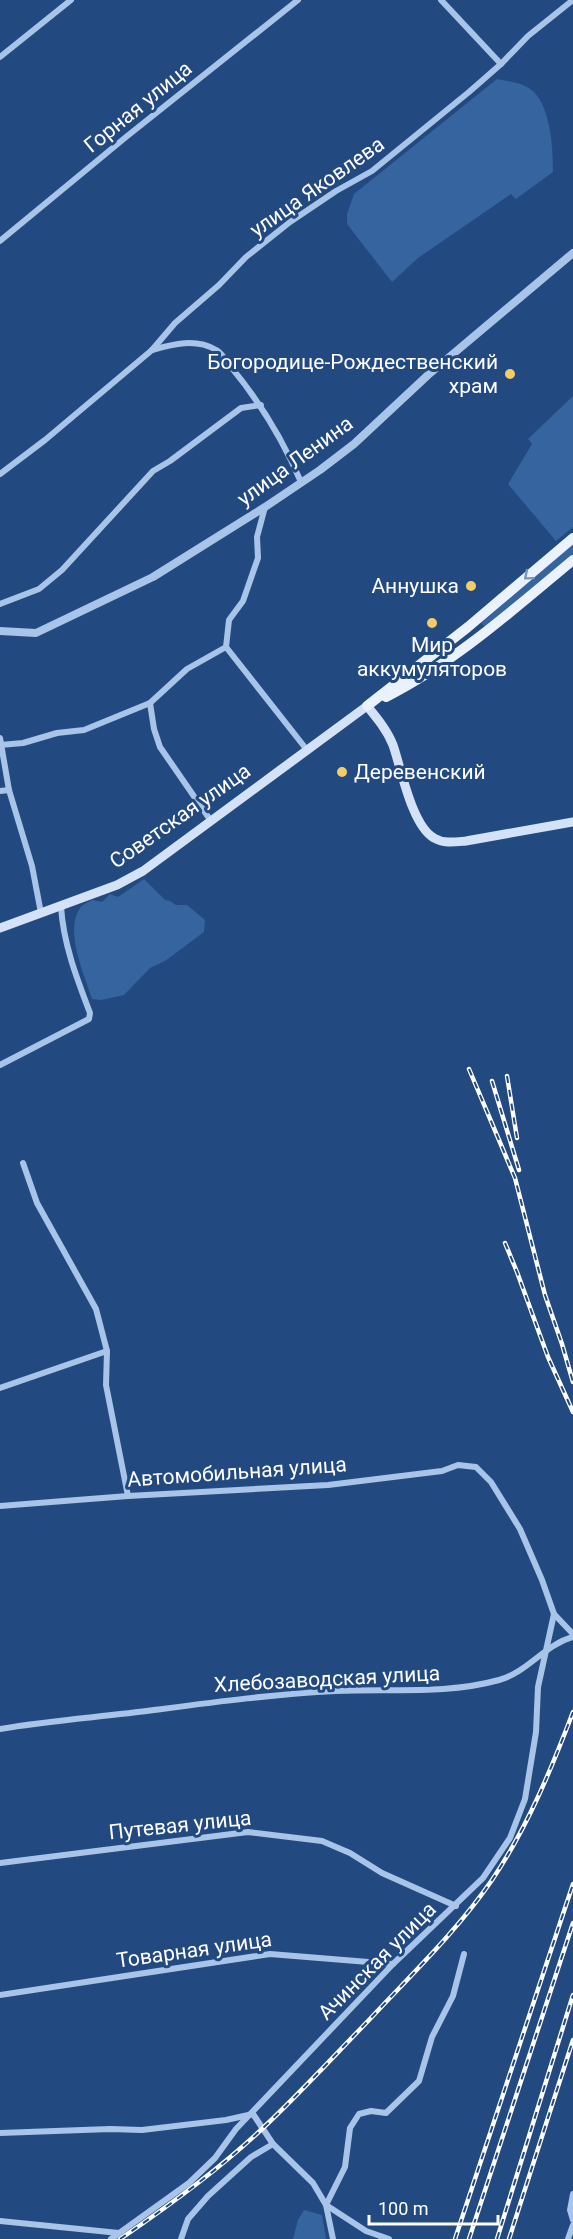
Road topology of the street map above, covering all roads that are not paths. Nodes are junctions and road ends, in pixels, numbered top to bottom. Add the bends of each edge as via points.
1 (71, 0) edge
2 (298, 0) edge
3 (441, 0) edge
4 (573, 0) edge
5 (0, 57) edge
6 (501, 64) junction
7 (0, 241) edge
8 (573, 253) edge
9 (152, 350) junction
10 (261, 405) junction
11 (0, 474) edge
12 (301, 482) junction
13 (265, 507) junction
14 (573, 538) edge
15 (573, 560) edge
16 (0, 604) edge
17 (0, 632) edge
18 (226, 647) junction
19 (150, 703) junction
20 (367, 706) junction
21 (0, 738) edge
22 (1, 746) edge
23 (307, 750) junction
24 (0, 790) edge
25 (9, 790) junction
26 (211, 821) junction
27 (573, 822) edge
28 (61, 906) junction
29 (41, 913) junction
30 (0, 928) edge
31 (0, 1065) edge
32 (23, 1163) dead end
33 (107, 1352) junction
34 (0, 1388) edge
35 (128, 1496) junction
36 (0, 1506) edge
37 (554, 1614) junction
38 (573, 1636) edge
39 (547, 1649) junction
40 (0, 1729) edge
41 (0, 1863) edge
42 (456, 1906) junction
43 (464, 1953) dead end
44 (393, 1964) junction
45 (0, 1995) edge
46 (253, 2114) junction
47 (0, 2133) edge
48 (273, 2144) junction
49 (573, 2194) edge
50 (326, 2205) junction
51 (0, 2221) edge
52 (573, 2223) edge
53 (120, 2233) junction
54 (111, 2239) edge
55 (182, 2239) edge
56 (333, 2239) edge
57 (389, 2239) edge
58 (568, 2239) edge

1 - 5 street
2 - 7 street, Горная улица
3 - 6 street
4 - 6 street, улица Яковлева
6 - 9 street, улица Яковлева via 372,171 336,191 246,257 175,323
8 - 12 street, улица Ленина via 428,375 354,444
9 - 10 street via 180,342 217,350
9 - 11 street, улица Яковлева
10 - 12 street
10 - 16 street via 241,408 153,471 39,590
12 - 13 street, улица Ленина
13 - 17 street, улица Ленина via 153,577 36,633
13 - 18 street via 257,537 258,558 243,601 229,620
14 -> 20 main road, Советская улица
15 - 20 main road, Советская улица via 485,632 419,679
18 - 19 street via 187,669
18 - 23 street
19 - 22 street via 84,730
19 - 26 street via 160,747
20 - 23 main road, Советская улица
20 - 27 main road via 392,744 421,823 434,838 449,843
21 - 22 street
22 - 25 street
23 - 26 main road, Советская улица
24 - 25 street
25 - 29 street
26 - 28 main road, Советская улица via 143,871
28 - 29 main road, Советская улица
28 - 31 street via 62,923 89,1019
29 - 30 main road, Советская улица
32 - 33 street via 37,1203 96,1309
33 - 34 street
33 - 35 street via 106,1385
35 - 36 street, Автомобильная улица
35 - 37 street, Автомобильная улица via 328,1485 442,1471 458,1465 476,1467 491,1482 520,1529
37 - 38 street
37 - 39 street, Ачинская улица
38 - 39 street, Хлебозаводская улица
39 - 40 street, Хлебозаводская улица via 514,1674 463,1687 338,1690 238,1698
39 - 42 street, Ачинская улица via 538,1687 535,1743 525,1799 510,1838 483,1878
41 - 42 street, Путевая улица via 248,1832 322,1841
42 - 44 street, Ачинская улица
43 - 50 street via 453,1996 432,2037 419,2081 386,2113 359,2114 350,2128 345,2167
44 - 45 street, Товарная улица via 270,1954
44 - 46 street, Ачинская улица
46 - 47 street via 142,2130
46 - 48 street
46 - 53 street, Ачинская улица via 189,2183
48 - 50 street via 313,2183
48 - 55 street via 251,2157 208,2196 188,2219
49 - 52 street
50 - 56 street
50 - 57 street via 366,2231
51 - 53 street
52 - 58 street
53 - 54 street, Ачинская улица

